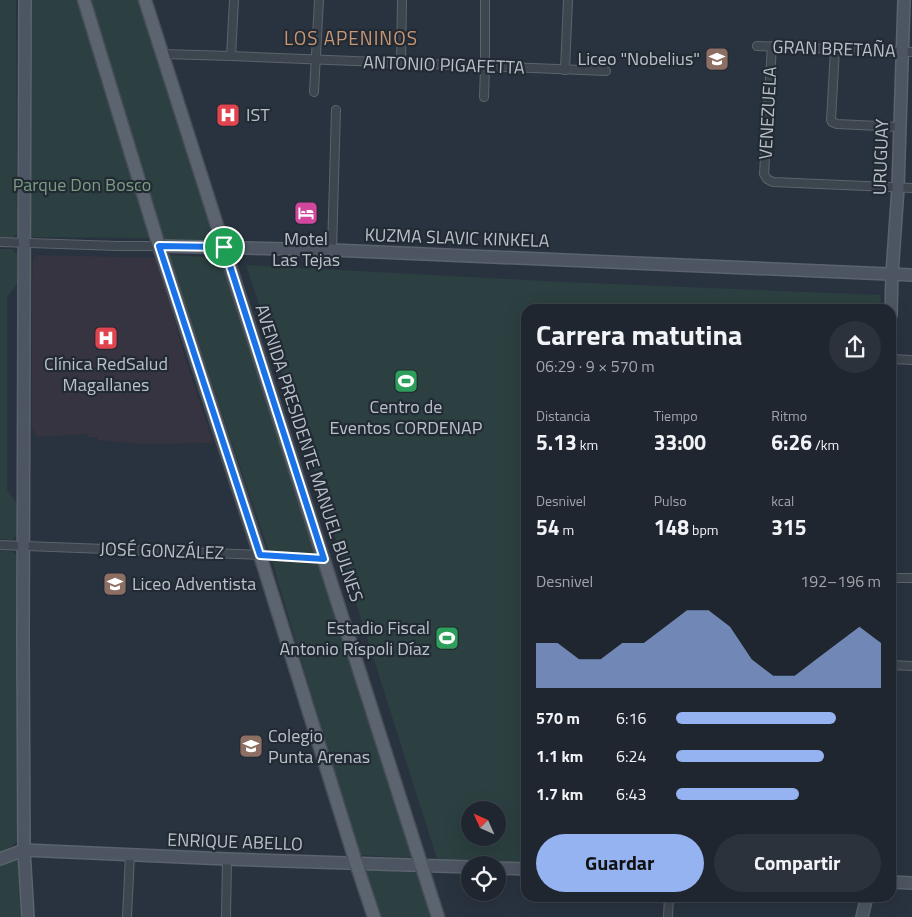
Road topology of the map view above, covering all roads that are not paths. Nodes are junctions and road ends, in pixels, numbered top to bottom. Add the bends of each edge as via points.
1 (25, 0) edge
2 (84, 0) edge
3 (145, 0) edge
4 (234, 0) edge
5 (319, 0) edge
6 (402, 0) edge
7 (485, 0) edge
8 (568, 0) edge
9 (904, 0) edge
10 (756, 46) dead end
11 (772, 46) junction
12 (835, 49) junction
13 (907, 52) edge
14 (163, 54) junction
15 (231, 56) junction
16 (316, 60) junction
17 (401, 63) junction
18 (485, 66) junction
19 (565, 70) junction
20 (606, 71) dead end
21 (314, 92) dead end
22 (484, 97) dead end
23 (336, 110) dead end
24 (900, 127) junction
25 (898, 188) junction
26 (912, 188) edge
27 (0, 242) edge
28 (24, 244) junction
29 (159, 246) junction
30 (224, 247) junction
31 (332, 250) junction
32 (892, 274) junction
33 (912, 275) edge
34 (891, 304) edge
35 (896, 359) edge
36 (912, 360) edge
37 (0, 544) edge
38 (23, 546) junction
39 (260, 555) junction
40 (324, 559) junction
41 (896, 578) edge
42 (912, 578) edge
43 (896, 665) edge
44 (912, 666) edge
45 (24, 850) junction
46 (130, 855) junction
47 (0, 859) edge
48 (227, 859) junction
49 (356, 863) junction
50 (422, 866) junction
51 (461, 867) edge
52 (506, 868) edge
53 (521, 869) edge
54 (896, 882) edge
55 (912, 883) edge
56 (669, 902) edge
57 (866, 902) edge
58 (28, 917) edge
59 (127, 917) edge
60 (226, 917) edge
61 (374, 917) edge
62 (438, 917) edge
63 (668, 917) edge
64 (862, 917) edge

1 - 28 street
2 - 29 main road
3 - 14 main road, AVENIDA PRESIDENTE MANUEL BULNES
4 - 15 street
5 - 16 street
6 - 17 street
7 - 18 street
8 - 19 street
9 - 13 street, URUGUAY
10 - 11 street, GRAN BRETAÑA
11 - 12 street, GRAN BRETAÑA
11 - 25 street, VENEZUELA via 764,174 767,180
12 - 13 street, GRAN BRETAÑA
12 - 24 street via 832,122
13 - 24 street, URUGUAY
14 - 15 street, ANTONIO PIGAFETTA
14 - 30 main road, AVENIDA PRESIDENTE MANUEL BULNES
15 - 16 street, ANTONIO PIGAFETTA
16 - 17 street, ANTONIO PIGAFETTA
16 - 21 street
17 - 18 street, ANTONIO PIGAFETTA
18 - 19 street, ANTONIO PIGAFETTA
18 - 22 street
19 - 20 street, ANTONIO PIGAFETTA
23 - 31 street
24 - 25 street, URUGUAY
25 - 26 street
25 - 32 street, URUGUAY
27 - 28 street, KUZMA SLAVIC KINKELA
28 - 29 street, KUZMA SLAVIC KINKELA
28 - 38 street
29 - 30 street, KUZMA SLAVIC KINKELA
29 - 39 main road
30 - 31 street, KUZMA SLAVIC KINKELA
30 - 40 main road, AVENIDA PRESIDENTE MANUEL BULNES
31 - 32 street, KUZMA SLAVIC KINKELA
32 - 33 street, KUZMA SLAVIC KINKELA
32 - 34 street, URUGUAY
35 - 36 street
37 - 38 street, JOSÉ GONZÁLEZ
38 - 39 street, JOSÉ GONZÁLEZ
38 - 45 street
39 - 40 street, JOSÉ GONZÁLEZ
39 - 49 main road
40 - 50 main road, AVENIDA PRESIDENTE MANUEL BULNES
41 - 42 street
43 - 44 street
45 - 46 street, ENRIQUE ABELLO
45 - 47 street, ENRIQUE ABELLO
45 - 58 street
46 - 48 street, ENRIQUE ABELLO
46 - 59 street
48 - 49 street, ENRIQUE ABELLO
48 - 60 street
49 - 50 street, ENRIQUE ABELLO
49 - 61 main road
50 - 51 street, ENRIQUE ABELLO
50 - 62 main road, AVENIDA PRESIDENTE MANUEL BULNES
52 - 53 street
54 - 55 street
56 - 63 street
57 - 64 street

